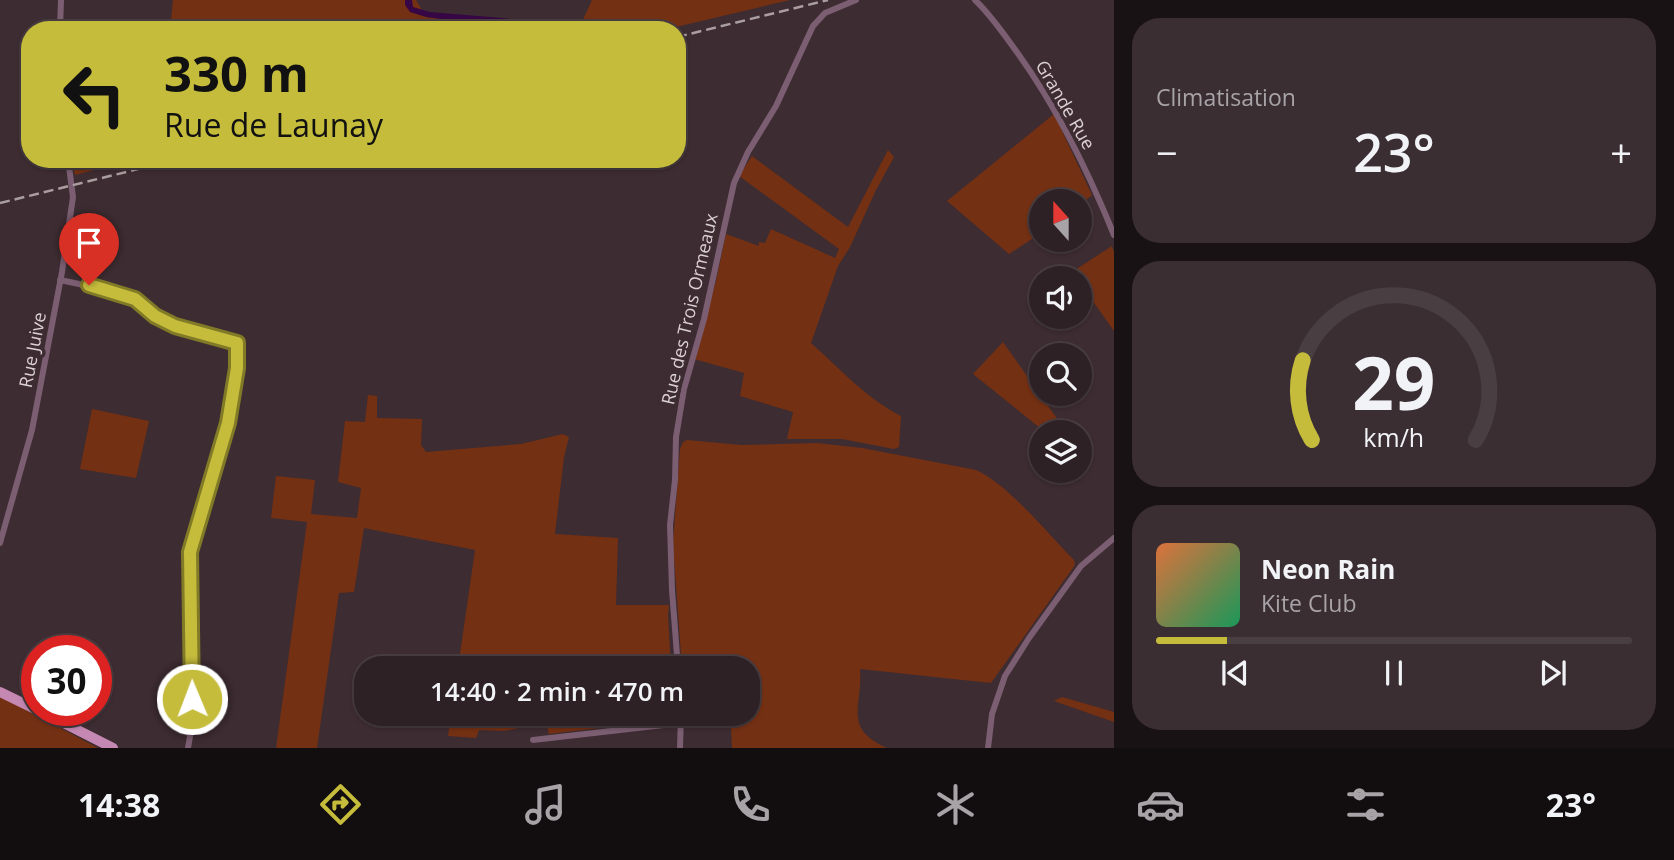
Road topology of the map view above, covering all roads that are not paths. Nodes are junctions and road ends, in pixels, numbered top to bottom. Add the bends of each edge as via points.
1 (61, 0) edge
2 (856, 0) edge
3 (975, 0) edge
4 (60, 21) edge
5 (69, 168) edge
6 (1114, 235) edge
7 (60, 280) junction
8 (1114, 538) edge
9 (0, 543) edge
10 (677, 656) edge
11 (0, 692) edge
12 (21, 702) edge
13 (69, 726) edge
14 (655, 726) edge
15 (681, 726) edge
16 (533, 740) dead end
17 (113, 748) edge
18 (188, 748) edge
19 (680, 748) edge
20 (988, 748) edge

1 - 4 street
2 - 10 street, Rue des Trois Ormeaux via 825,13 813,26 734,183 676,437 670,555
3 - 6 street, Grande Rue via 1013,47 1065,127
5 - 7 street, Rue Juive via 73,197
7 - 9 street, Rue Juive via 32,430
7 - 18 street via 117,292 175,326 237,343 228,423 190,552 192,726
8 - 20 street via 1081,566 1005,676 992,714
11 - 12 main road
13 - 17 main road
14 - 16 street
15 - 19 street

